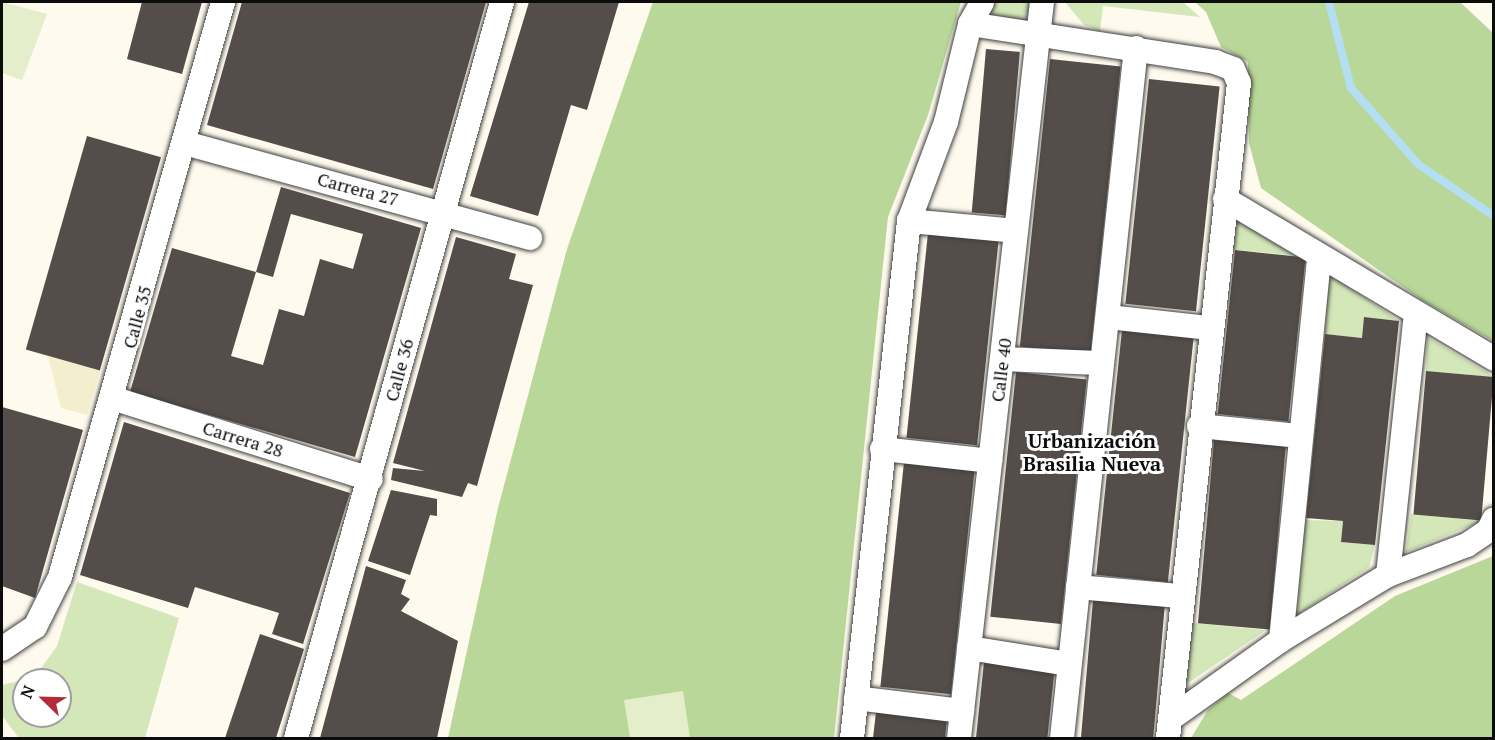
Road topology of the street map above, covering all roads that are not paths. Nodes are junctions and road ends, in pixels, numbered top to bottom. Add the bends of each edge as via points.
1 (223, 2) edge
2 (502, 2) edge
3 (982, 2) edge
4 (1042, 2) edge
5 (970, 24) junction
6 (1039, 32) junction
7 (1136, 48) junction
8 (185, 143) junction
9 (1225, 199) junction
10 (442, 212) junction
11 (909, 221) junction
12 (1016, 231) junction
13 (530, 238) dead end
14 (1319, 257) junction
15 (1416, 314) junction
16 (1108, 317) junction
17 (1210, 328) junction
18 (1494, 358) edge
19 (1003, 359) junction
20 (1098, 363) junction
21 (115, 399) junction
22 (1199, 426) junction
23 (1299, 436) junction
24 (882, 449) junction
25 (990, 461) junction
26 (371, 479) junction
27 (1494, 519) edge
28 (1388, 575) junction
29 (1078, 587) junction
30 (1179, 596) junction
31 (1281, 640) junction
32 (969, 648) junction
33 (2, 649) edge
34 (1069, 664) junction
35 (856, 698) junction
36 (962, 711) junction
37 (1169, 729) edge
38 (296, 738) edge
39 (852, 738) edge
40 (959, 738) edge
41 (1062, 738) edge

1 - 8 street, Calle 35
2 - 10 street, Calle 36
3 - 5 street
4 - 6 street, Calle 40
5 - 6 street
5 - 11 street via 946,122
6 - 7 street
6 - 12 street, Calle 40
7 - 9 street via 1233,69 1239,83
7 - 16 street
8 - 10 street, Carrera 27
8 - 21 street, Calle 35
9 - 14 street
9 - 17 street
10 - 13 street, Carrera 27
10 - 26 street, Calle 36
11 - 12 street
11 - 24 street
12 - 19 street, Calle 40
14 - 15 street
14 - 23 street
15 - 18 street
15 - 28 street
16 - 17 street
16 - 20 street
17 - 22 street
19 - 20 street
19 - 25 street, Calle 40
20 - 29 street
21 - 26 street, Carrera 28
21 - 33 street, Calle 35 via 60,577 35,627
22 - 23 street
22 - 30 street
23 - 31 street
24 - 25 street
24 - 35 street
25 - 32 street, Calle 40
26 - 38 street, Calle 36
27 - 28 street via 1488,531 1467,545
28 - 31 street
29 - 30 street
29 - 34 street
30 - 37 street
31 - 37 street
32 - 34 street
32 - 36 street, Calle 40
34 - 41 street
35 - 36 street
35 - 39 street
36 - 40 street, Calle 40

